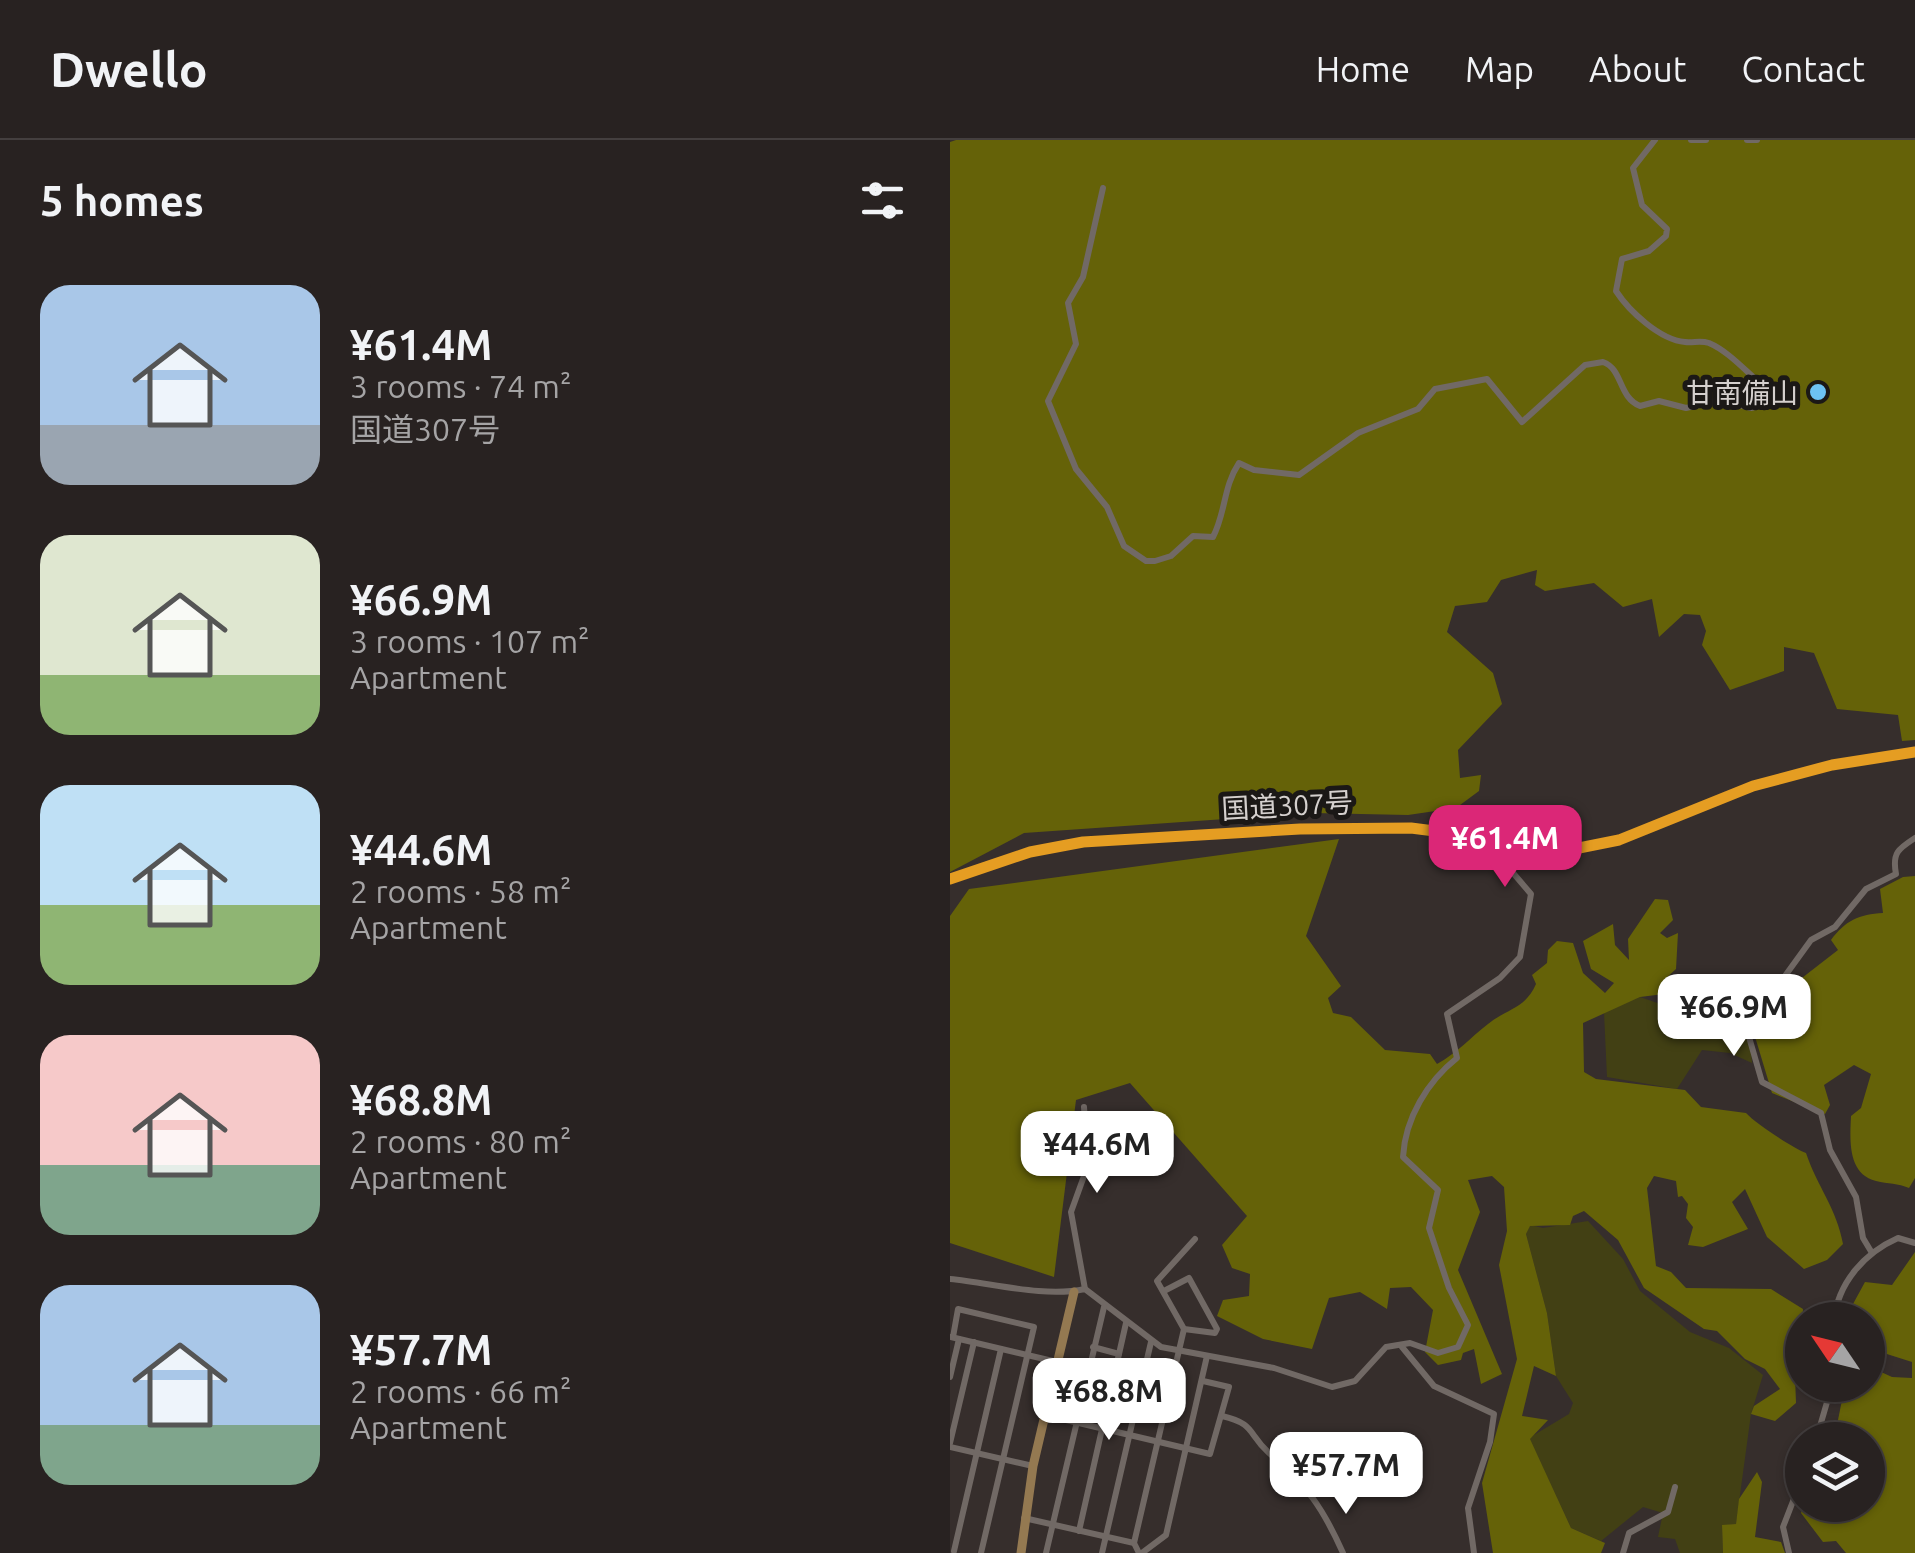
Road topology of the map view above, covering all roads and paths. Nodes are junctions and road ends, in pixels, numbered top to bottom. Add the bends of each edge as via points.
1 (1654, 140) edge
2 (1691, 140) edge
3 (1706, 140) edge
4 (1747, 140) edge
5 (1757, 140) edge
6 (1102, 188) dead end
7 (1915, 752) edge
8 (1516, 838) junction
9 (1915, 838) edge
10 (950, 879) edge
11 (1084, 1107) dead end
12 (1195, 1239) dead end
13 (1915, 1243) edge
14 (1872, 1253) junction
15 (950, 1279) edge
16 (1086, 1289) junction
17 (1164, 1291) junction
18 (1074, 1292) junction
19 (1839, 1302) edge
20 (1104, 1307) junction
21 (1126, 1323) junction
22 (1184, 1329) junction
23 (954, 1338) edge
24 (974, 1342) junction
25 (1152, 1342) junction
26 (1093, 1347) junction
27 (1402, 1348) junction
28 (1001, 1349) junction
29 (1178, 1350) junction
30 (1119, 1354) junction
31 (1028, 1355) junction
32 (1207, 1356) junction
33 (1057, 1362) junction
34 (950, 1377) edge
35 (1203, 1380) junction
36 (1045, 1415) junction
37 (1222, 1416) junction
38 (1075, 1422) junction
39 (1102, 1428) junction
40 (1130, 1435) junction
41 (1158, 1442) junction
42 (950, 1445) edge
43 (1186, 1448) junction
44 (976, 1453) junction
45 (1003, 1459) junction
46 (1033, 1466) junction
47 (1675, 1487) dead end
48 (1024, 1518) junction
49 (1785, 1520) edge
50 (1052, 1525) junction
51 (1079, 1531) junction
52 (1106, 1538) junction
53 (1134, 1544) junction
54 (952, 1550) edge
55 (964, 1553) edge
56 (981, 1553) edge
57 (1021, 1553) edge
58 (1046, 1553) edge
59 (1102, 1553) edge
60 (1141, 1553) edge
61 (1342, 1553) edge
62 (1474, 1553) edge
63 (1623, 1553) edge
64 (1788, 1553) edge

1 - 6 street via 1633,168 1642,206 1667,229 1666,236 1649,251 1622,258 1616,290 1640,318 1669,336 1720,350 1766,388 1763,406 1722,400 1686,408 1659,401 1640,406 1603,362 1585,366 1522,422 1486,379 1442,386 1418,409 1349,438 1299,475 1240,463 1224,488 1214,538 1194,536 1155,562 1120,540 1107,507 1076,469 1048,402 1076,344 1068,303 1083,277
2 - 3 street
4 - 5 street
7 - 8 highway, 国道307号 via 1752,786 1619,840 1574,850
8 - 10 highway, 国道307号 via 1379,826 1083,842
8 - 27 street via 1508,867 1532,899 1523,950 1512,969 1447,1014 1457,1058 1436,1076 1412,1117 1404,1147 1404,1157 1438,1190 1429,1228 1449,1288 1465,1312 1466,1336 1447,1353 1410,1343
9 - 14 street via 1897,849 1891,880 1866,889 1834,927 1811,940 1756,1005 1749,1024 1762,1082 1821,1112
11 - 16 street via 1088,1164 1071,1212
12 - 17 street via 1158,1281
13 - 14 street via 1898,1238
14 - 19 street
15 - 18 street
16 - 18 street
16 - 20 street
17 - 22 street
17 - 22 street via 1189,1278 1218,1330
18 - 33 street
20 - 21 street
20 - 26 street
21 - 25 street
21 - 30 street
22 - 29 street
23 - 24 street
23 - 31 street via 958,1309 1034,1327
23 - 34 street
24 - 28 street
24 - 42 street
25 - 29 street
25 - 40 street
26 - 30 street
26 - 38 street
27 - 32 street via 1386,1347 1342,1386
27 - 62 street via 1434,1386 1494,1414 1468,1508
28 - 31 street
28 - 44 street
29 - 32 street
29 - 41 street
30 - 39 street
31 - 33 street
31 - 45 street
32 - 35 street
33 - 36 street
35 - 37 street via 1229,1387
35 - 43 street
36 - 38 street
36 - 46 street
37 - 43 street via 1214,1451
37 - 61 street via 1248,1424 1316,1497
38 - 39 street
38 - 50 street
39 - 40 street
39 - 51 street
40 - 41 street
40 - 52 street
41 - 43 street
41 - 53 street
42 - 44 street
43 - 60 street via 1166,1535
44 - 45 street
44 - 54 street
45 - 46 street
45 - 56 street
46 - 48 street
47 - 63 street via 1668,1512 1629,1533
48 - 50 street
48 - 57 street
49 - 64 street
50 - 51 street
50 - 58 street
51 - 52 street
52 - 53 street
52 - 59 street
53 - 60 street
54 - 55 street

